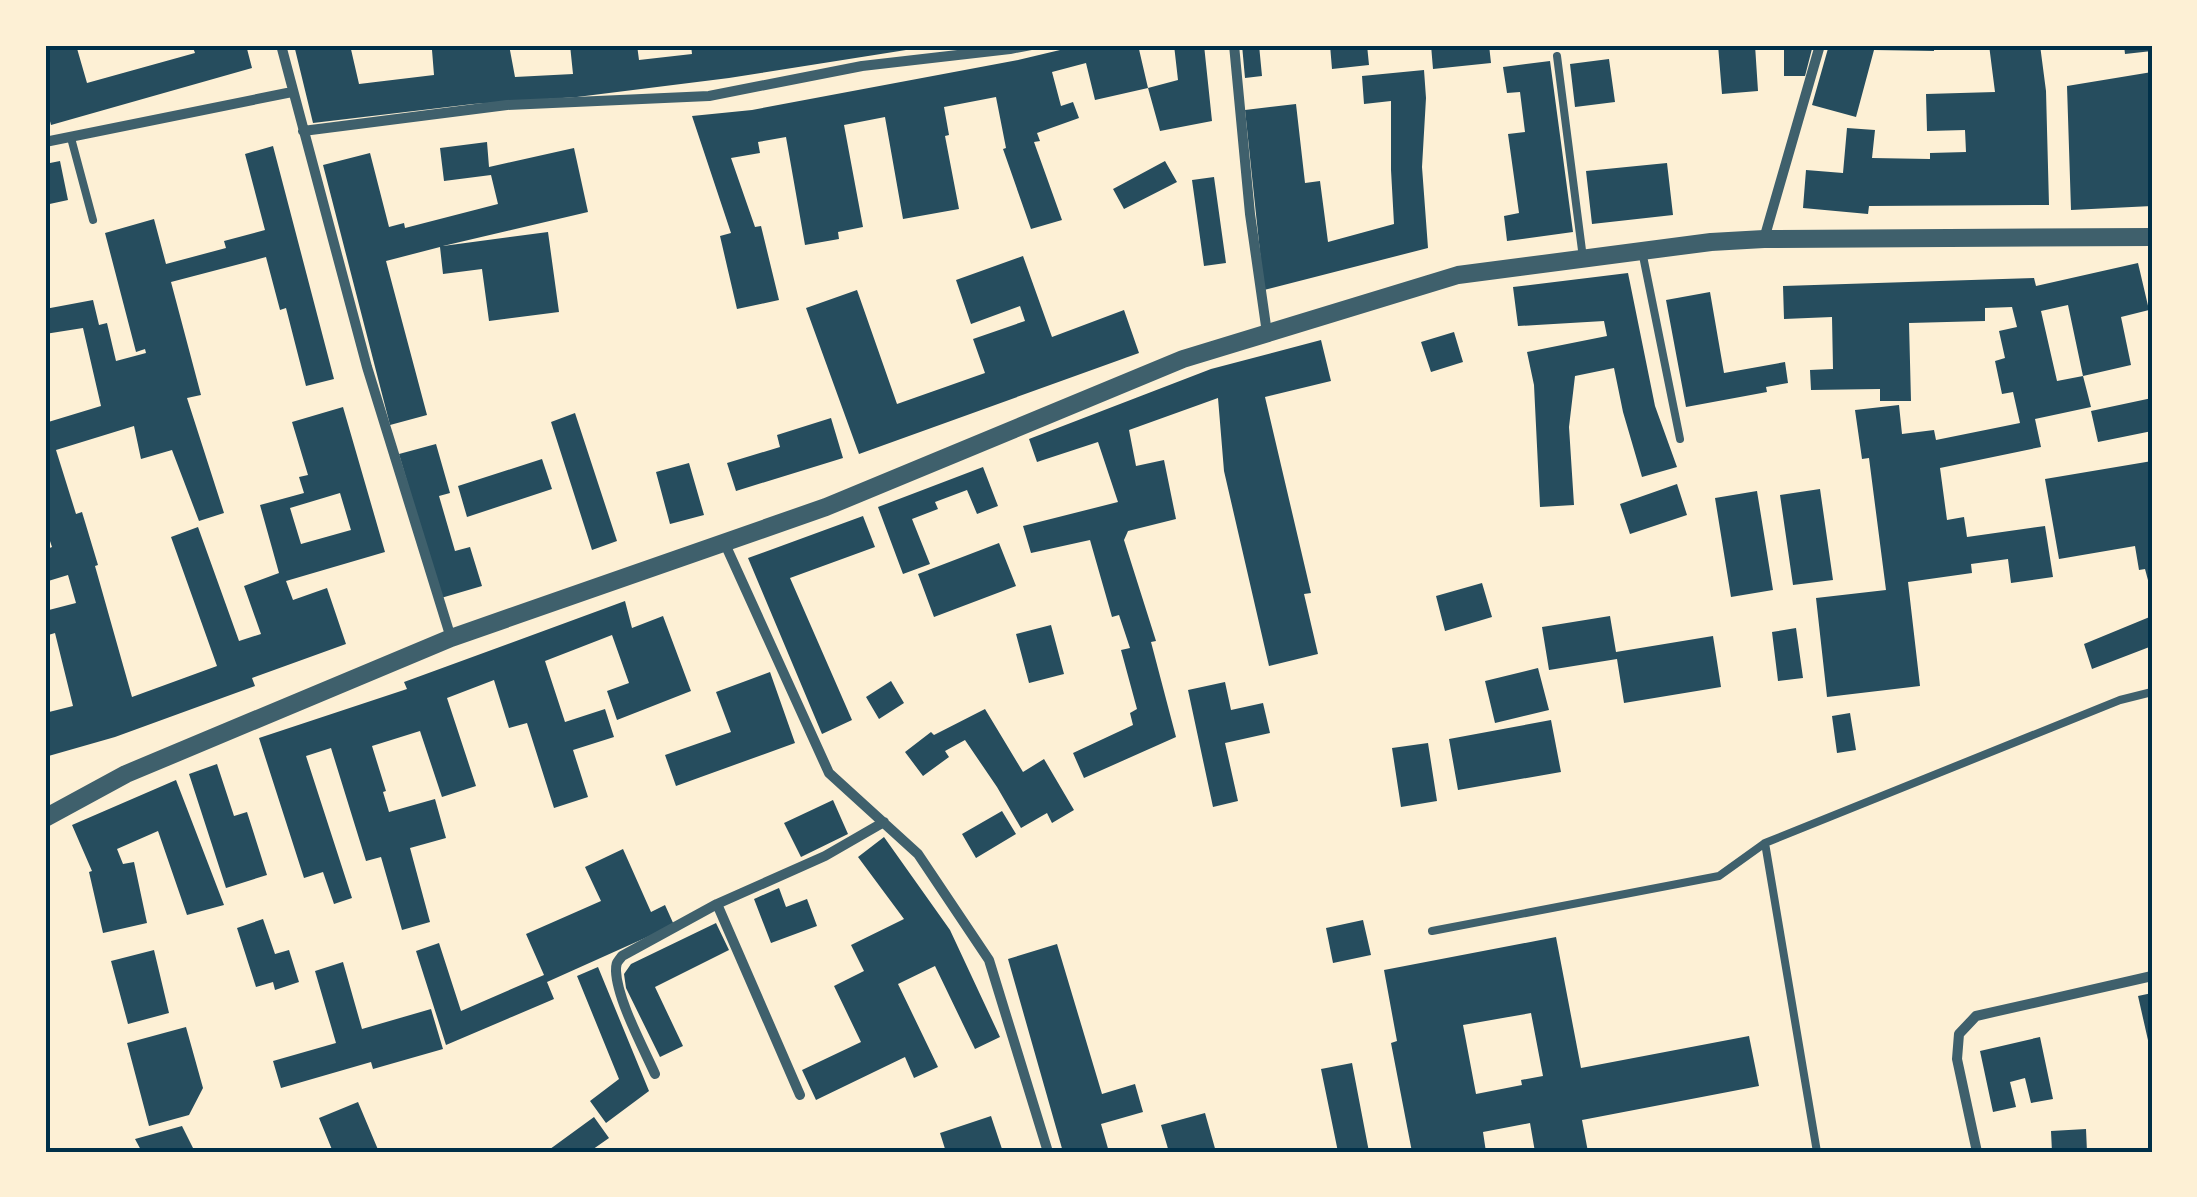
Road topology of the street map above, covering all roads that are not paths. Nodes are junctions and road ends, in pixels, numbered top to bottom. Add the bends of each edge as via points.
1 (281, 45) edge
2 (1031, 45) edge
3 (1234, 45) edge
4 (1820, 45) edge
5 (1557, 56) dead end
6 (292, 92) junction
7 (303, 132) junction
8 (71, 138) junction
9 (45, 142) edge
10 (92, 220) dead end
11 (2152, 237) edge
12 (1764, 239) junction
13 (1642, 251) junction
14 (1583, 258) junction
15 (1267, 333) junction
16 (1680, 440) dead end
17 (725, 544) junction
18 (451, 638) junction
19 (2152, 692) edge
20 (45, 818) edge
21 (884, 822) junction
22 (1766, 844) junction
23 (717, 904) junction
24 (1432, 931) dead end
25 (2152, 976) edge
26 (655, 1074) dead end
27 (800, 1095) dead end
28 (1048, 1152) edge
29 (1816, 1152) edge
30 (1978, 1152) edge

1 - 6 street
2 - 7 street via 862,66 709,96 507,105
3 - 15 street
4 - 12 street
5 - 14 lane
6 - 7 street
6 - 8 street
7 - 18 street
8 - 9 street
8 - 10 lane
11 - 12 street
12 - 13 street
13 - 14 street
13 - 16 lane
14 - 15 street via 1458,274
15 - 17 street via 1183,359
17 - 18 street
17 - 21 street via 829,773
18 - 20 street via 126,774
19 - 22 lane
21 - 23 street
21 - 28 street via 918,854 988,960
22 - 24 lane via 1720,876
22 - 29 lane
23 - 26 street via 617,963 619,990
23 - 27 street
25 - 30 street via 1976,1016 1959,1034 1958,1059

